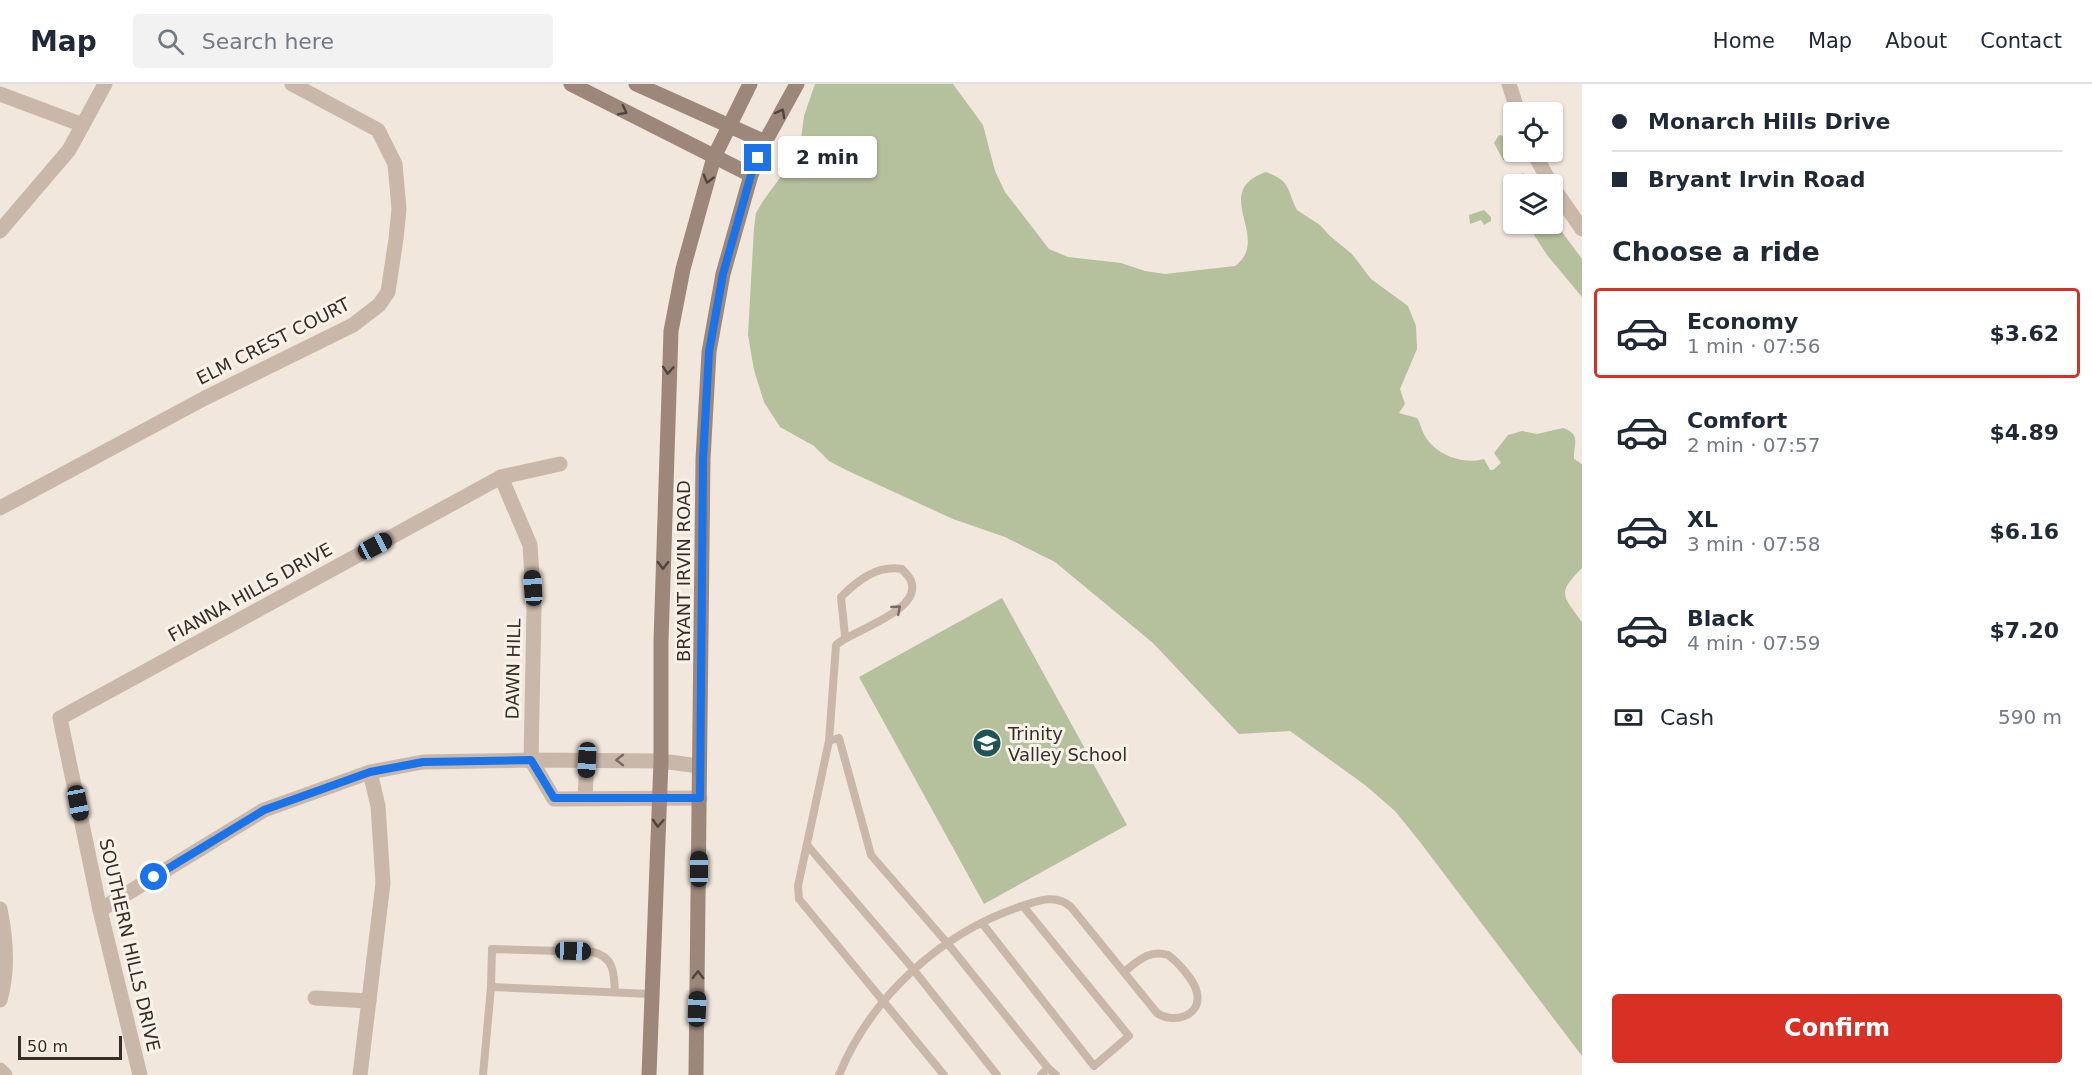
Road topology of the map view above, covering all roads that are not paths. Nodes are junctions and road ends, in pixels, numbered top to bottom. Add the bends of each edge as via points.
1 (105, 84) edge
2 (292, 84) edge
3 (571, 84) edge
4 (636, 84) edge
5 (750, 84) edge
6 (797, 84) edge
7 (1509, 84) edge
8 (0, 94) edge
9 (1515, 102) edge
10 (83, 125) junction
11 (728, 125) junction
12 (765, 142) junction
13 (714, 157) junction
14 (751, 175) junction
15 (1563, 201) edge
16 (1582, 229) edge
17 (0, 231) edge
18 (560, 464) dead end
19 (501, 477) junction
20 (0, 508) edge
21 (845, 636) junction
22 (60, 718) joint
23 (830, 741) junction
24 (531, 760) junction
25 (587, 760) junction
26 (661, 760) junction
27 (699, 766) junction
28 (370, 772) junction
29 (585, 798) junction
30 (660, 798) junction
31 (700, 798) junction
32 (807, 845) junction
33 (1023, 906) junction
34 (0, 909) edge
35 (100, 910) junction
36 (982, 923) junction
37 (948, 944) junction
38 (914, 970) junction
39 (1124, 972) junction
40 (491, 987) junction
41 (615, 992) junction
42 (651, 994) junction
43 (315, 998) dead end
44 (0, 1000) edge
45 (369, 1001) junction
46 (883, 1002) junction
47 (1048, 1068) junction
48 (0, 1070) edge
49 (5, 1075) edge
50 (140, 1075) edge
51 (360, 1075) edge
52 (483, 1075) edge
53 (649, 1075) edge
54 (696, 1075) edge
55 (839, 1075) edge
56 (944, 1075) edge
57 (997, 1075) edge
58 (1041, 1075) edge
59 (1056, 1075) edge

1 - 10 street
2 - 20 street, ELM CREST COURT via 378,130 395,164 398,219 388,292 379,305 353,325 205,398
3 -> 13 main road
4 - 11 main road
5 - 11 main road, BRYANT IRVIN ROAD
12 -> 6 main road, BRYANT IRVIN ROAD
7 - 9 street
8 - 10 street
10 - 17 street via 57,166
11 - 12 main road
11 - 13 main road, BRYANT IRVIN ROAD
12 - 14 main road, BRYANT IRVIN ROAD
13 - 14 main road
13 -> 26 main road, BRYANT IRVIN ROAD via 683,269 671,331
14 - 27 main road, BRYANT IRVIN ROAD via 723,274 709,352 703,459
15 - 16 street
18 - 19 street, FIANNA HILLS DRIVE
19 - 22 street, FIANNA HILLS DRIVE
19 - 24 street, DAWN HILL via 530,545 534,609
21 -> 21 lane via 896,612 904,603 911,594 912,582 902,570 889,567 859,579 842,597
21 - 23 lane via 836,645
22 - 35 street, SOUTHERN HILLS DRIVE
23 - 32 lane
23 - 37 lane via 839,738 871,855
24 - 25 street
24 - 28 street via 423,762
24 - 29 street via 554,798
26 -> 25 street
25 - 29 street
26 - 27 street
26 - 30 main road, BRYANT IRVIN ROAD
27 - 31 main road, BRYANT IRVIN ROAD
28 - 35 street via 264,810
28 - 45 street via 378,806 383,883
29 - 30 street
30 - 31 street
30 -> 42 main road, BRYANT IRVIN ROAD
54 -> 31 main road, BRYANT IRVIN ROAD
32 - 38 lane
32 - 46 lane via 799,899
33 - 36 lane
33 - 36 lane via 1129,1036 1094,1066
33 - 39 lane via 1050,898 1068,904
34 - 44 street via 5,944
35 - 50 street, SOUTHERN HILLS DRIVE
36 - 37 lane
37 - 38 lane
37 - 47 lane
38 - 46 lane
38 - 57 lane
39 - 39 lane via 1163,1018 1181,1019 1196,1005 1195,986 1168,955 1146,955
40 - 41 lane
40 - 41 lane via 492,949 593,952 603,954 611,962
40 - 52 lane
41 - 42 lane
42 - 53 main road, BRYANT IRVIN ROAD
43 - 45 street
45 - 51 street
46 - 55 lane via 858,1037
46 - 56 lane
47 - 58 lane
47 - 59 lane
48 - 49 street

